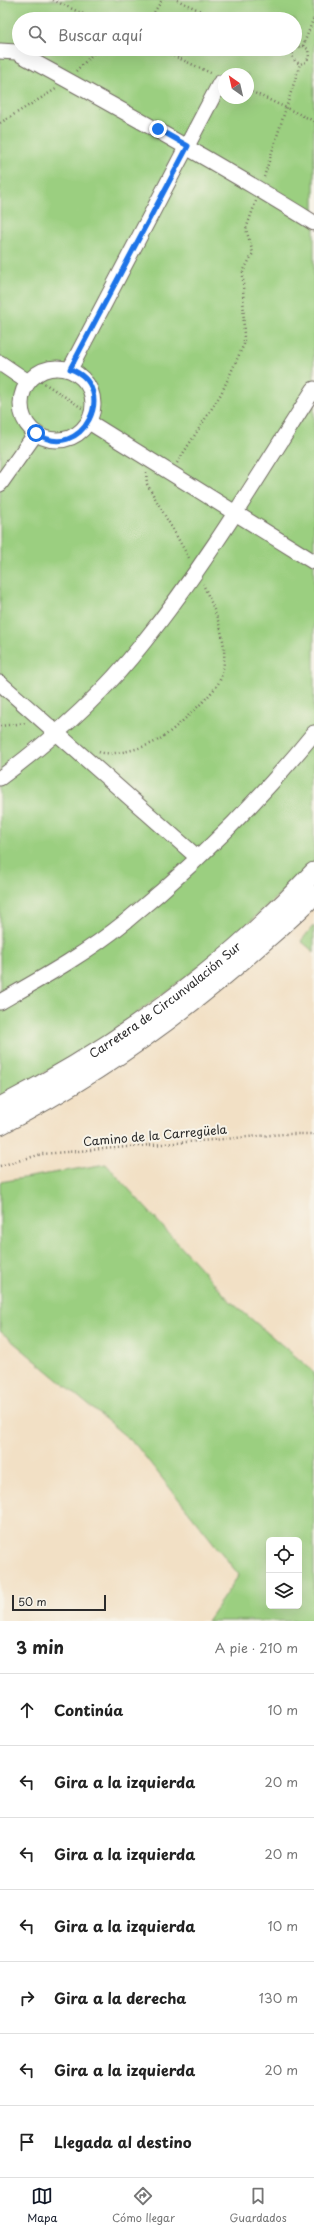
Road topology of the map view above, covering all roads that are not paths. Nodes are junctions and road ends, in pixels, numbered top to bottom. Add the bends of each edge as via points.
1 (0, 51) edge
2 (12, 52) edge
3 (23, 56) edge
4 (218, 81) edge
5 (188, 146) junction
6 (314, 223) edge
7 (0, 363) edge
8 (70, 369) junction
9 (34, 381) junction
10 (314, 390) edge
11 (88, 416) junction
12 (36, 433) junction
13 (0, 484) edge
14 (236, 513) junction
15 (314, 562) edge
16 (0, 684) edge
17 (56, 733) junction
18 (314, 733) edge
19 (0, 778) edge
20 (197, 857) junction
21 (314, 872) edge
22 (314, 895) edge
23 (0, 1002) edge
24 (0, 1107) edge
25 (0, 1125) edge

1 - 2 street
3 - 5 street
4 - 5 street
5 - 6 street
5 - 8 street
7 - 9 street
8 - 9 street via 47,369 36,374
8 - 11 street via 82,376 90,386 94,397 93,410
9 - 12 street via 22,393 21,405 23,416
10 - 14 street
11 - 12 street via 82,431 72,437 48,439
11 - 14 street
12 - 13 street
14 - 15 street
14 - 17 street via 143,644 80,712
16 - 17 street
17 - 19 street
17 - 20 street
18 - 20 street via 250,806
20 - 23 street via 124,922 69,961
21 - 24 street, Carretera de Circunvalación Sur via 234,949 137,1026 81,1062
22 - 25 street, Carretera de Circunvalación Sur via 233,969 156,1031 68,1087

